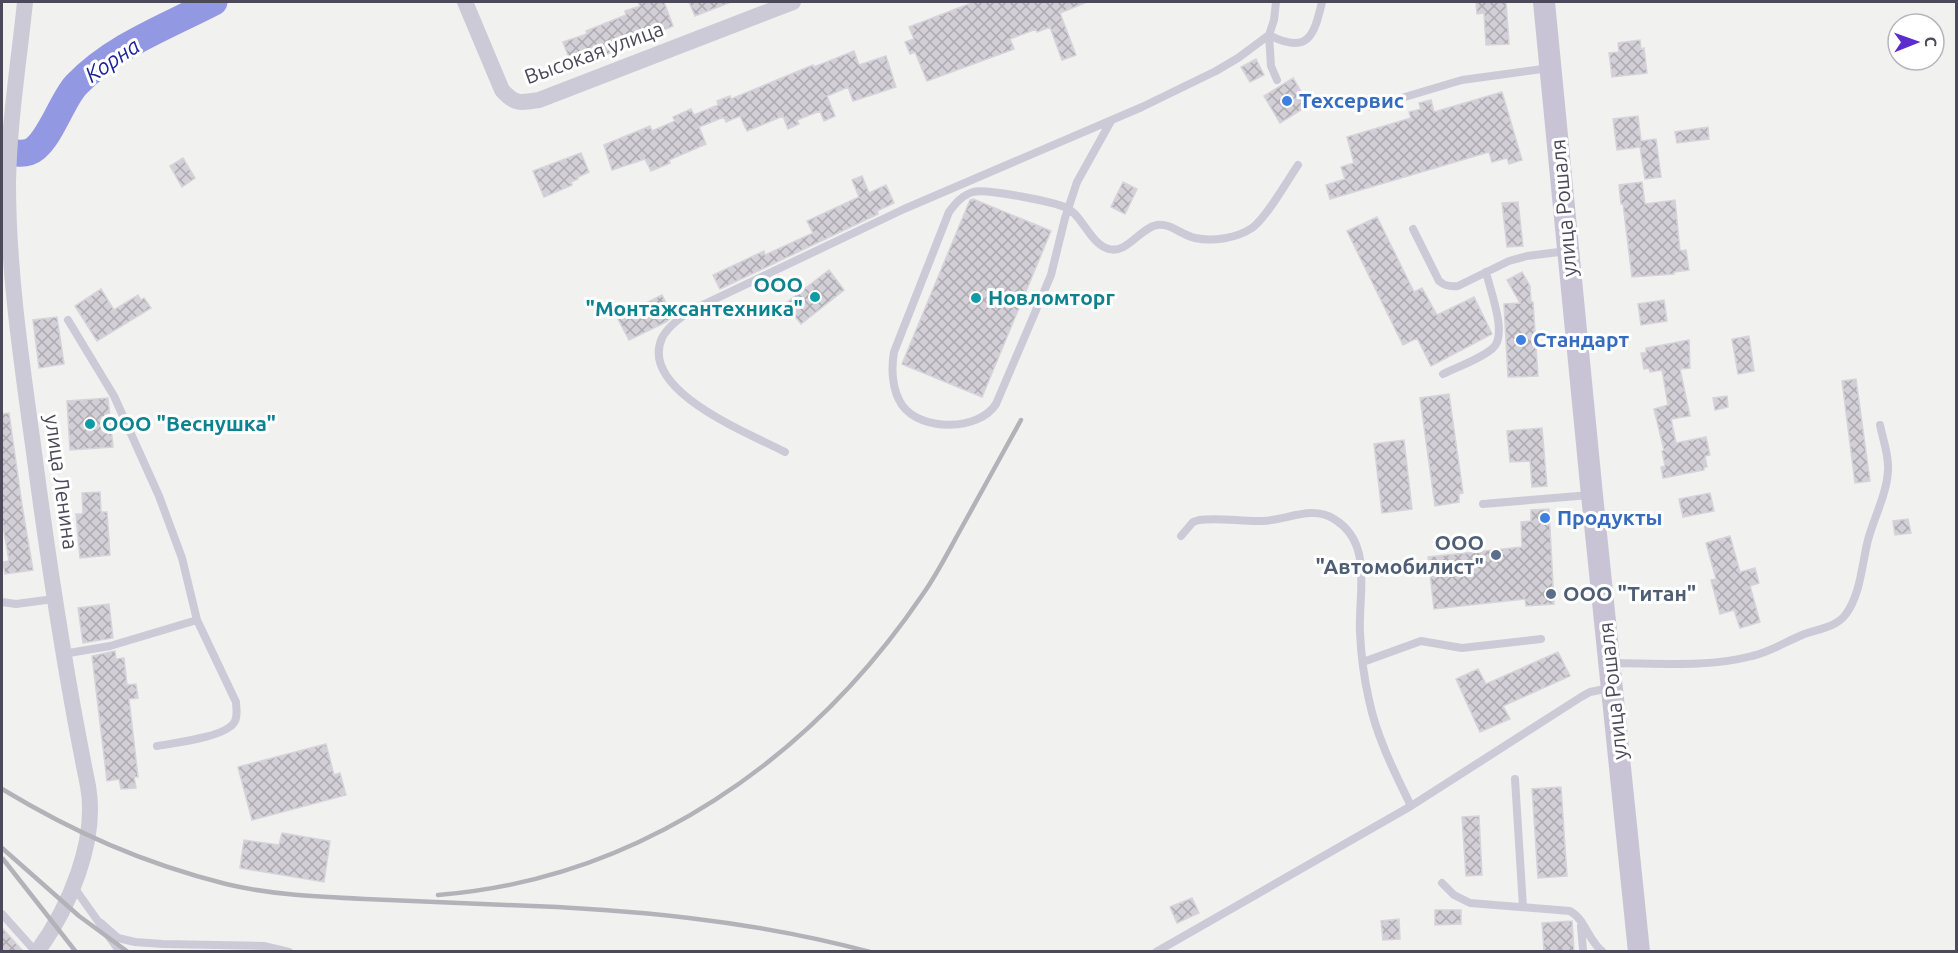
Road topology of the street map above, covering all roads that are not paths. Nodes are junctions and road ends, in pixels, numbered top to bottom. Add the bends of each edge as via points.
1 (25, 2) edge
2 (465, 2) edge
3 (792, 2) edge
4 (1276, 2) edge
5 (1322, 2) edge
6 (1544, 2) edge
7 (1269, 35) junction
8 (1551, 68) junction
9 (1277, 80) dead end
10 (1371, 107) dead end
11 (8, 109) edge
12 (1111, 121) junction
13 (1298, 165) dead end
14 (1068, 208) junction
15 (1413, 228) dead end
16 (1568, 251) junction
17 (1486, 272) junction
18 (68, 320) dead end
19 (1443, 374) dead end
20 (1880, 425) dead end
21 (784, 452) dead end
22 (1592, 495) junction
23 (1483, 504) dead end
24 (1181, 536) dead end
25 (54, 599) junction
26 (2, 602) edge
27 (197, 620) junction
28 (1540, 639) dead end
29 (63, 654) junction
30 (1363, 662) junction
31 (1611, 663) junction
32 (1613, 688) junction
33 (156, 746) dead end
34 (1515, 779) dead end
35 (1411, 806) junction
36 (1442, 883) dead end
37 (73, 886) junction
38 (1523, 907) junction
39 (2, 914) edge
40 (1580, 919) junction
41 (101, 923) junction
42 (1600, 950) edge
43 (36, 951) edge
44 (120, 951) edge
45 (290, 951) edge
46 (1156, 951) edge
47 (1583, 951) edge
48 (1637, 951) edge

1 - 11 street
2 - 3 street, Высокая улица via 502,90 520,103 539,100
4 - 7 lane
5 - 7 lane via 1316,28 1305,41 1288,42
6 - 8 main road, улица Рошаля
7 - 9 lane via 1271,66
7 - 12 lane via 1216,71
8 - 10 lane via 1462,80
8 - 16 main road, улица Рошаля
11 - 25 street, улица Ленина via 13,273
12 - 14 lane via 1086,164
12 - 21 lane via 904,208 692,310 669,329 659,349 665,373 684,396
13 - 14 lane via 1252,228 1222,239 1196,239 1171,227 1155,225 1120,249 1108,249
14 - 14 lane via 1051,275 990,414 956,425 934,423 910,414 895,388 894,352 955,203 971,192 986,190
15 - 17 lane via 1444,285 1458,286
16 - 17 lane via 1518,258
16 - 22 main road, улица Рошаля
17 - 19 lane via 1498,320 1498,343
18 - 27 lane via 114,396 159,496 182,558
20 - 31 lane via 1887,459 1886,486 1854,598 1840,621 1738,660
22 - 23 lane
22 - 31 main road, улица Рошаля
24 - 30 lane via 1193,522 1205,519 1264,521 1310,513 1341,523 1356,544 1361,564
25 - 26 lane
25 - 29 street, улица Ленина
27 - 29 lane via 119,644
27 - 33 lane via 236,702 235,722 224,731
28 - 30 lane via 1469,648 1421,641
29 - 37 street, улица Ленина via 91,810 88,836
30 - 35 lane via 1376,727
31 - 32 main road, улица Рошаля
32 - 35 lane via 1581,697
32 - 48 main road, улица Рошаля
34 - 38 lane
35 - 46 lane
36 - 38 lane via 1470,903
37 - 41 lane
37 - 43 street, улица Ленина via 55,924
38 - 40 lane via 1570,911
39 - 43 lane
40 - 42 lane
40 - 47 lane
41 - 44 lane
41 - 45 lane via 113,935 135,942 264,946
42 - 47 lane

